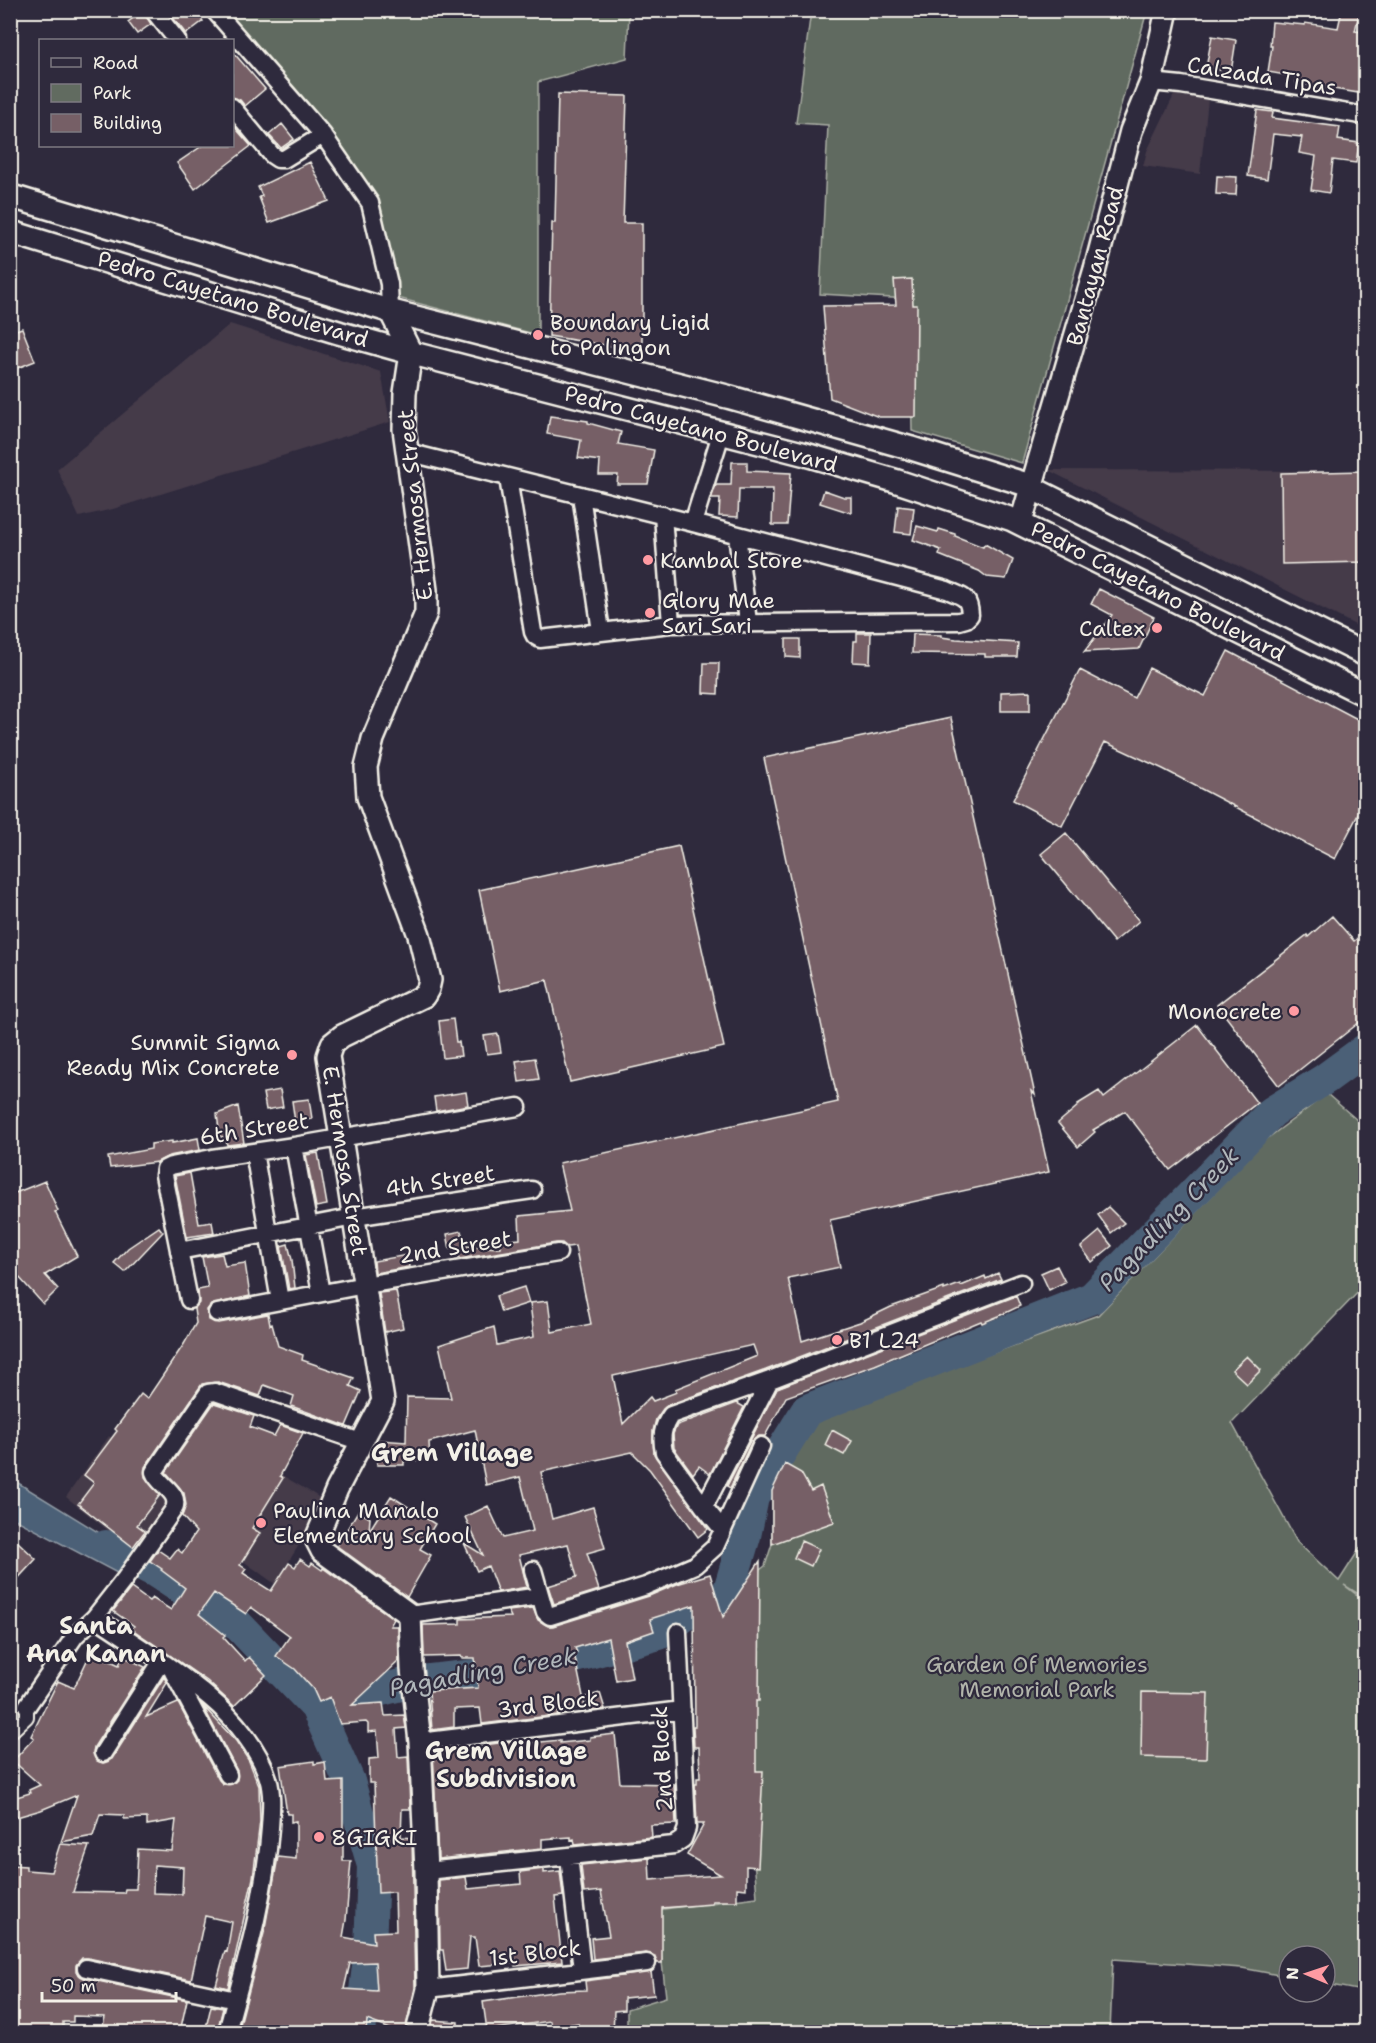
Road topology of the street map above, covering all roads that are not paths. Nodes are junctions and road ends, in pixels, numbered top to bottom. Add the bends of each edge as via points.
1 (153, 10) edge
2 (214, 10) edge
3 (1167, 10) edge
4 (176, 39) edge
5 (1151, 82) junction
6 (234, 109) edge
7 (1365, 116) edge
8 (323, 135) junction
9 (10, 195) edge
10 (10, 232) edge
11 (390, 310) junction
12 (411, 353) junction
13 (721, 434) junction
14 (407, 453) junction
15 (508, 478) junction
16 (1033, 487) junction
17 (581, 495) junction
18 (663, 515) junction
19 (1021, 522) junction
20 (693, 523) junction
21 (737, 535) junction
22 (748, 622) junction
23 (670, 624) junction
24 (601, 631) junction
25 (1365, 655) edge
26 (1365, 695) edge
27 (518, 1107) dead end
28 (342, 1137) junction
29 (294, 1146) junction
30 (254, 1152) junction
31 (532, 1190) dead end
32 (354, 1217) junction
33 (309, 1226) junction
34 (267, 1234) junction
35 (179, 1251) junction
36 (558, 1253) dead end
37 (1021, 1283) dead end
38 (365, 1284) junction
39 (321, 1293) junction
40 (189, 1300) dead end
41 (279, 1301) junction
42 (217, 1313) dead end
43 (770, 1380) junction
44 (361, 1442) junction
45 (761, 1446) dead end
46 (704, 1507) junction
47 (723, 1530) junction
48 (533, 1570) dead end
49 (540, 1596) junction
50 (410, 1615) junction
51 (95, 1617) junction
52 (678, 1632) dead end
53 (166, 1665) junction
54 (27, 1706) joint
55 (682, 1710) junction
56 (10, 1733) edge
57 (420, 1742) junction
58 (103, 1753) dead end
59 (228, 1776) dead end
60 (569, 1857) junction
61 (426, 1870) junction
62 (647, 1963) dead end
63 (86, 1968) dead end
64 (582, 1970) junction
65 (428, 1989) junction
66 (236, 2000) junction
67 (227, 2032) edge
68 (417, 2032) edge

1 - 4 street
2 - 8 street
3 - 5 street, Bantayan Road
5 - 7 street, Calzada Tipas
5 - 16 street, Bantayan Road via 1131,131
6 - 8 street via 278,159
8 - 11 street via 370,203 389,284
9 - 11 main road, Pedro Cayetano Boulevard
10 - 12 main road, Pedro Cayetano Boulevard
11 - 12 street
11 - 16 main road, Pedro Cayetano Boulevard via 729,397
12 - 13 main road, Pedro Cayetano Boulevard
12 - 14 street, E. Hermosa Street via 405,393
13 - 19 main road, Pedro Cayetano Boulevard via 804,454
13 - 20 street
14 - 15 street
14 - 28 street, E. Hermosa Street via 426,613 373,739 366,767 368,798 419,935 430,980 424,996 332,1044 328,1056
15 - 17 street
15 - 24 street via 535,636 540,639
16 - 19 street, Bantayan Road
16 - 25 main road, Pedro Cayetano Boulevard
17 - 18 street
17 - 24 street
18 - 20 street
18 - 23 street
19 - 26 main road, Pedro Cayetano Boulevard
20 - 21 street
21 - 22 street
21 - 22 street via 947,590 970,604 970,615 959,621
22 - 23 street
23 - 24 street
27 - 28 street, 6th Street
28 - 29 street, 6th Street
28 - 32 street, E. Hermosa Street
29 - 30 street, 6th Street
29 - 33 street
30 - 34 street
30 - 35 street, 6th Street via 165,1169
31 - 32 street, 4th Street
32 - 33 street, 4th Street
32 - 38 street, E. Hermosa Street
33 - 34 street, 4th Street
33 - 39 street
34 - 35 street, 4th Street
34 - 41 street
35 - 40 street, 6th Street
36 - 38 street, 2nd Street
37 - 43 street
38 - 39 street, 2nd Street
38 - 44 street, E. Hermosa Street via 383,1401
39 - 41 street, 2nd Street
41 - 42 street, 2nd Street
43 - 46 street
43 - 46 street via 671,1415 664,1425 664,1452
44 - 50 street, E. Hermosa Street via 316,1539 322,1551
44 - 51 street via 210,1392 154,1472 176,1504
45 - 47 street
46 - 47 street
47 - 49 street via 715,1547 695,1565 646,1586 550,1616
48 - 49 street
49 - 50 street
50 - 57 street
51 - 53 street
51 - 54 street via 75,1636
52 - 55 street, 2nd Block
53 - 58 street
53 - 59 street
53 - 66 street via 211,1698 236,1723 268,1779 272,1803 264,1884
54 - 56 street via 27,1717
55 - 57 street, 3rd Block
55 - 60 street, 2nd Block via 687,1828 683,1839 674,1845
57 - 61 street
60 - 61 street, 2nd Block
60 - 64 street
61 - 65 street
62 - 64 street, 1st Block
63 - 66 street
64 - 65 street, 1st Block
65 - 68 street
66 - 67 street

